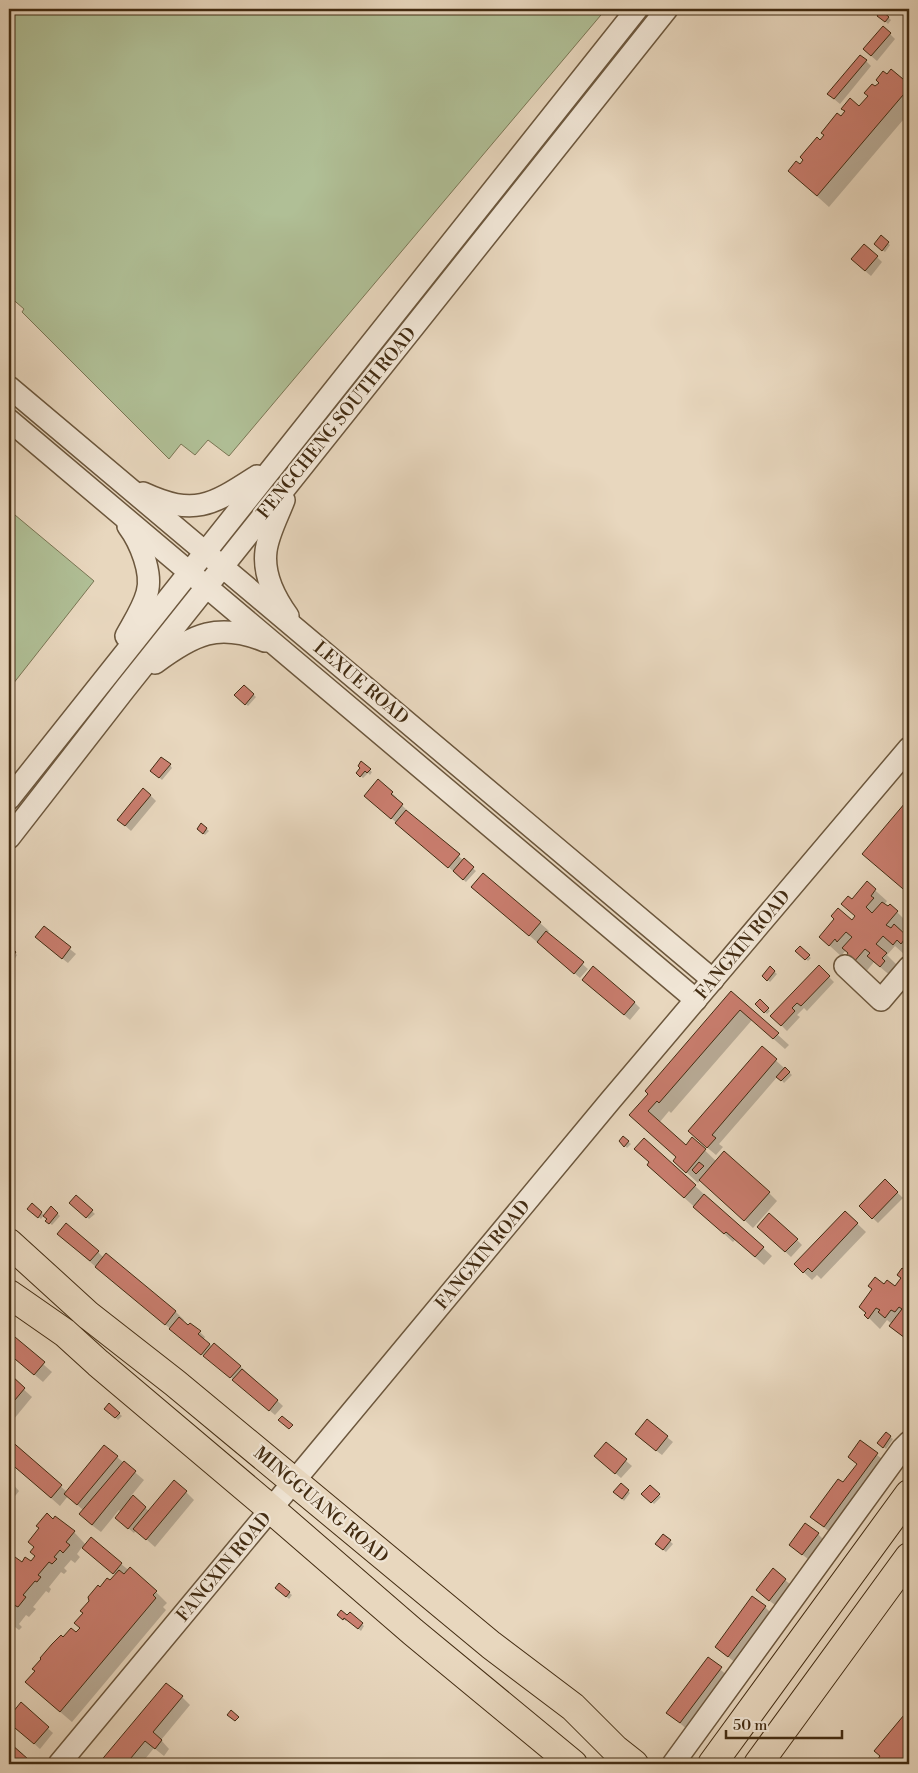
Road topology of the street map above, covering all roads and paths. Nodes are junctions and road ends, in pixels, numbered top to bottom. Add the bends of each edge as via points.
1 (637, 9) edge
2 (667, 9) edge
3 (9, 386) edge
4 (9, 420) edge
5 (277, 461) junction
6 (295, 475) junction
7 (126, 486) junction
8 (109, 506) junction
9 (205, 552) junction
10 (222, 567) junction
11 (189, 572) junction
12 (206, 587) junction
13 (298, 630) junction
14 (280, 650) junction
15 (108, 674) junction
16 (125, 689) junction
17 (909, 748) edge
18 (9, 799) edge
19 (9, 838) edge
20 (845, 966) dead end
21 (909, 967) edge
22 (713, 980) junction
23 (696, 1000) junction
24 (9, 1243) edge
25 (9, 1294) edge
26 (909, 1442) edge
27 (294, 1483) junction
28 (909, 1494) edge
29 (272, 1510) junction
30 (909, 1556) edge
31 (59, 1764) edge
32 (573, 1764) edge
33 (634, 1764) edge
34 (673, 1764) edge
35 (712, 1764) edge
36 (758, 1764) edge

1 - 5 street, FENGCHENG SOUTH ROAD
2 - 6 street, FENGCHENG SOUTH ROAD
3 - 7 street, LEXUE ROAD
4 - 8 street, LEXUE ROAD
5 - 7 street via 226,496 202,505 161,502
5 - 9 street, FENGCHENG SOUTH ROAD
6 - 10 street, FENGCHENG SOUTH ROAD
6 - 13 street via 269,537 266,568 285,612
7 - 9 street, LEXUE ROAD
8 - 11 street, LEXUE ROAD
8 - 15 street via 135,536 149,581 147,594
9 - 10 street, LEXUE ROAD
9 - 11 street, FENGCHENG SOUTH ROAD
10 - 12 street, FENGCHENG SOUTH ROAD
10 - 13 street, LEXUE ROAD
11 - 12 street, LEXUE ROAD
11 - 15 street, FENGCHENG SOUTH ROAD
12 - 14 street, LEXUE ROAD
12 - 16 street, FENGCHENG SOUTH ROAD
13 - 22 street, LEXUE ROAD
14 - 16 street via 246,634 210,632 182,644
14 - 23 street, LEXUE ROAD
15 - 18 street, FENGCHENG SOUTH ROAD
16 - 19 street, FENGCHENG SOUTH ROAD
17 - 22 street, FANGXIN ROAD
20 - 21 street via 881,1000
22 - 23 street, FANGXIN ROAD
23 - 27 street, FANGXIN ROAD
24 - 27 main road, MINGGUANG ROAD via 88,1315
25 - 29 main road, MINGGUANG ROAD via 65,1333
26 - 34 street
27 - 29 street, FANGXIN ROAD
27 - 33 main road, MINGGUANG ROAD via 490,1645 573,1707
28 - 35 main road
29 - 31 street, FANGXIN ROAD
29 - 32 main road, MINGGUANG ROAD
30 - 36 main road

